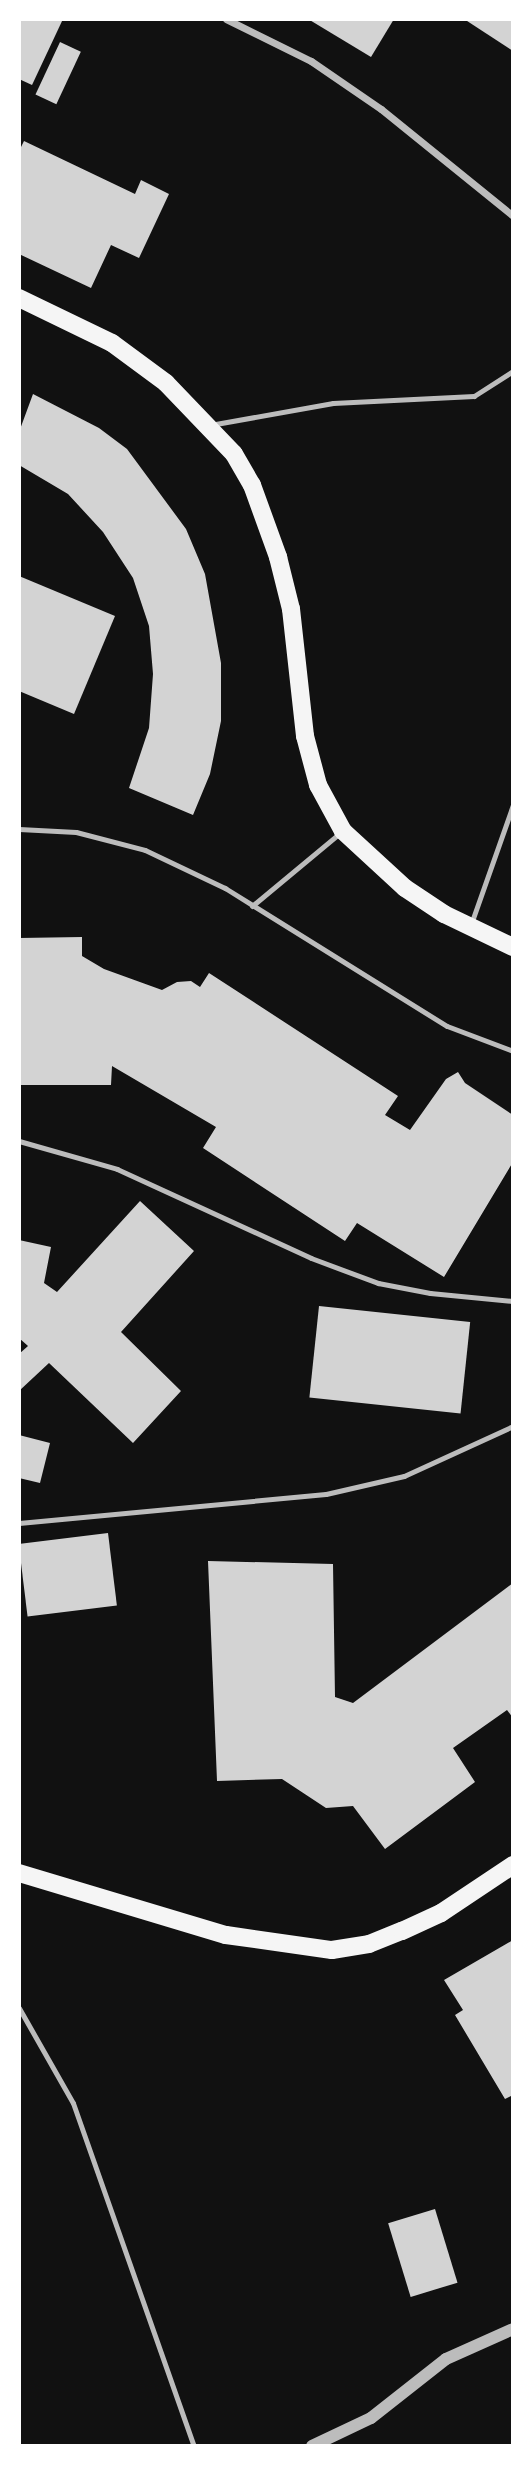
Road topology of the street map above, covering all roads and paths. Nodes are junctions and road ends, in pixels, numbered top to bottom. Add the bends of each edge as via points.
1 (226, 19) edge
2 (513, 216) edge
3 (19, 298) edge
4 (513, 371) edge
5 (209, 425) junction
6 (513, 805) edge
7 (19, 829) edge
8 (343, 831) junction
9 (252, 906) junction
10 (470, 927) junction
11 (513, 947) edge
12 (513, 1051) edge
13 (19, 1141) edge
14 (513, 1301) edge
15 (513, 1426) edge
16 (19, 1523) edge
17 (513, 1865) edge
18 (19, 1873) edge
19 (19, 2008) edge
20 (513, 2329) edge
21 (194, 2446) edge
22 (312, 2446) edge

1 - 2 street via 310,61 361,95 436,149
3 - 5 main road via 112,343 166,383
4 - 5 lane via 474,396 332,403
5 - 8 main road via 252,485 266,520 291,609 305,736 318,785
6 - 10 lane
7 - 9 lane via 76,832 145,850
8 - 9 lane
8 - 10 main road via 405,888
9 - 12 lane via 447,1026
10 - 11 main road
13 - 14 lane via 117,1169 311,1258 378,1283
15 - 16 lane via 404,1476 326,1494
17 - 18 main road via 441,1913 369,1944 332,1950 226,1935
19 - 21 lane via 73,2103
20 - 22 street via 446,2359 371,2418

